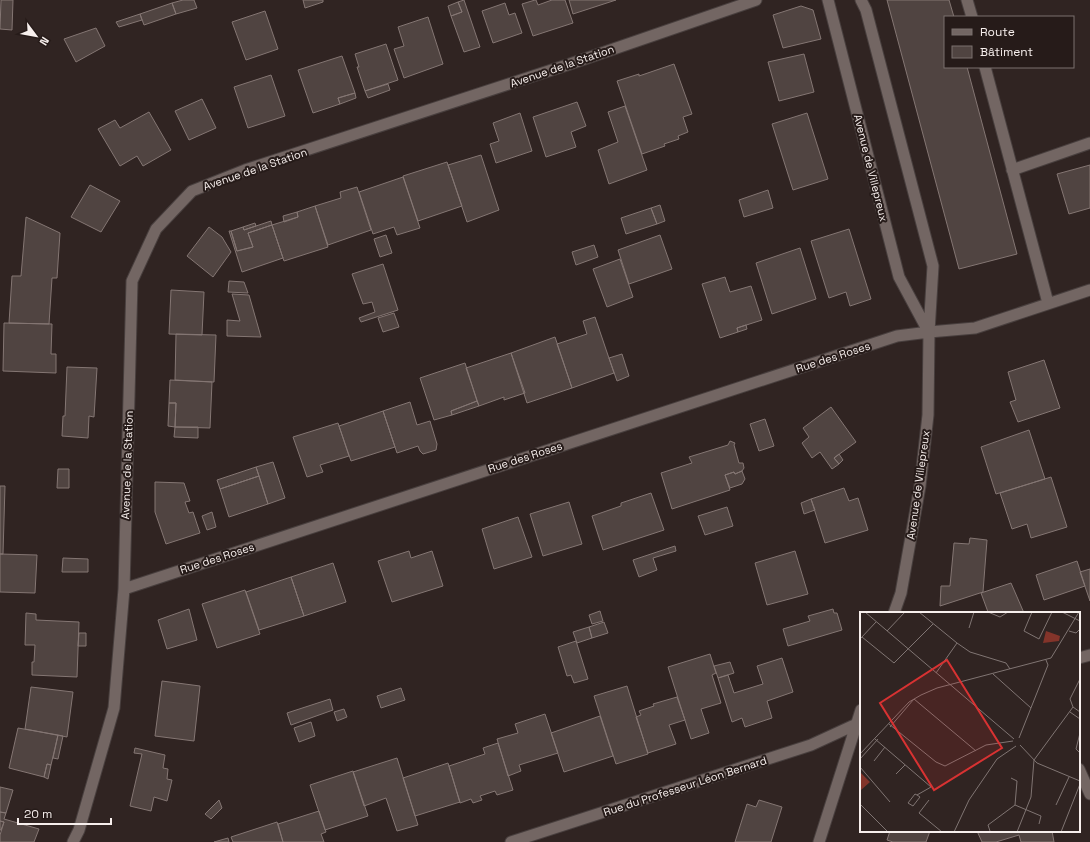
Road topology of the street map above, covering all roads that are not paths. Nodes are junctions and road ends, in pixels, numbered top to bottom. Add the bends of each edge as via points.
1 (756, 0) edge
2 (828, 0) edge
3 (861, 0) edge
4 (967, 0) edge
5 (972, 16) edge
6 (985, 68) edge
7 (1090, 143) edge
8 (1012, 170) junction
9 (1090, 290) edge
10 (1048, 303) junction
11 (928, 332) junction
12 (124, 589) junction
13 (894, 612) edge
14 (1090, 655) edge
15 (1080, 658) edge
16 (859, 722) edge
17 (1080, 771) edge
18 (1090, 794) edge
19 (73, 842) edge
20 (511, 842) edge
21 (818, 842) edge

1 - 12 street, Avenue de la Station via 570,64 245,170 192,191 156,229 132,281
2 - 11 street, Avenue de Villepreux via 899,277
3 - 11 street, Avenue de Villepreux via 866,10 933,266
4 - 5 street
6 - 8 street
7 - 8 street
8 - 10 street
9 - 10 street, Rue des Roses
10 - 11 street, Rue des Roses via 975,328
11 - 12 street, Rue des Roses via 897,336
11 - 13 street, Avenue de Villepreux via 928,415 920,486 901,593
12 - 19 street, Avenue de la Station via 114,708 79,830
14 - 15 street
16 - 20 street, Rue du Professeur Léon Bernard via 811,746
16 - 21 street
17 - 18 street

